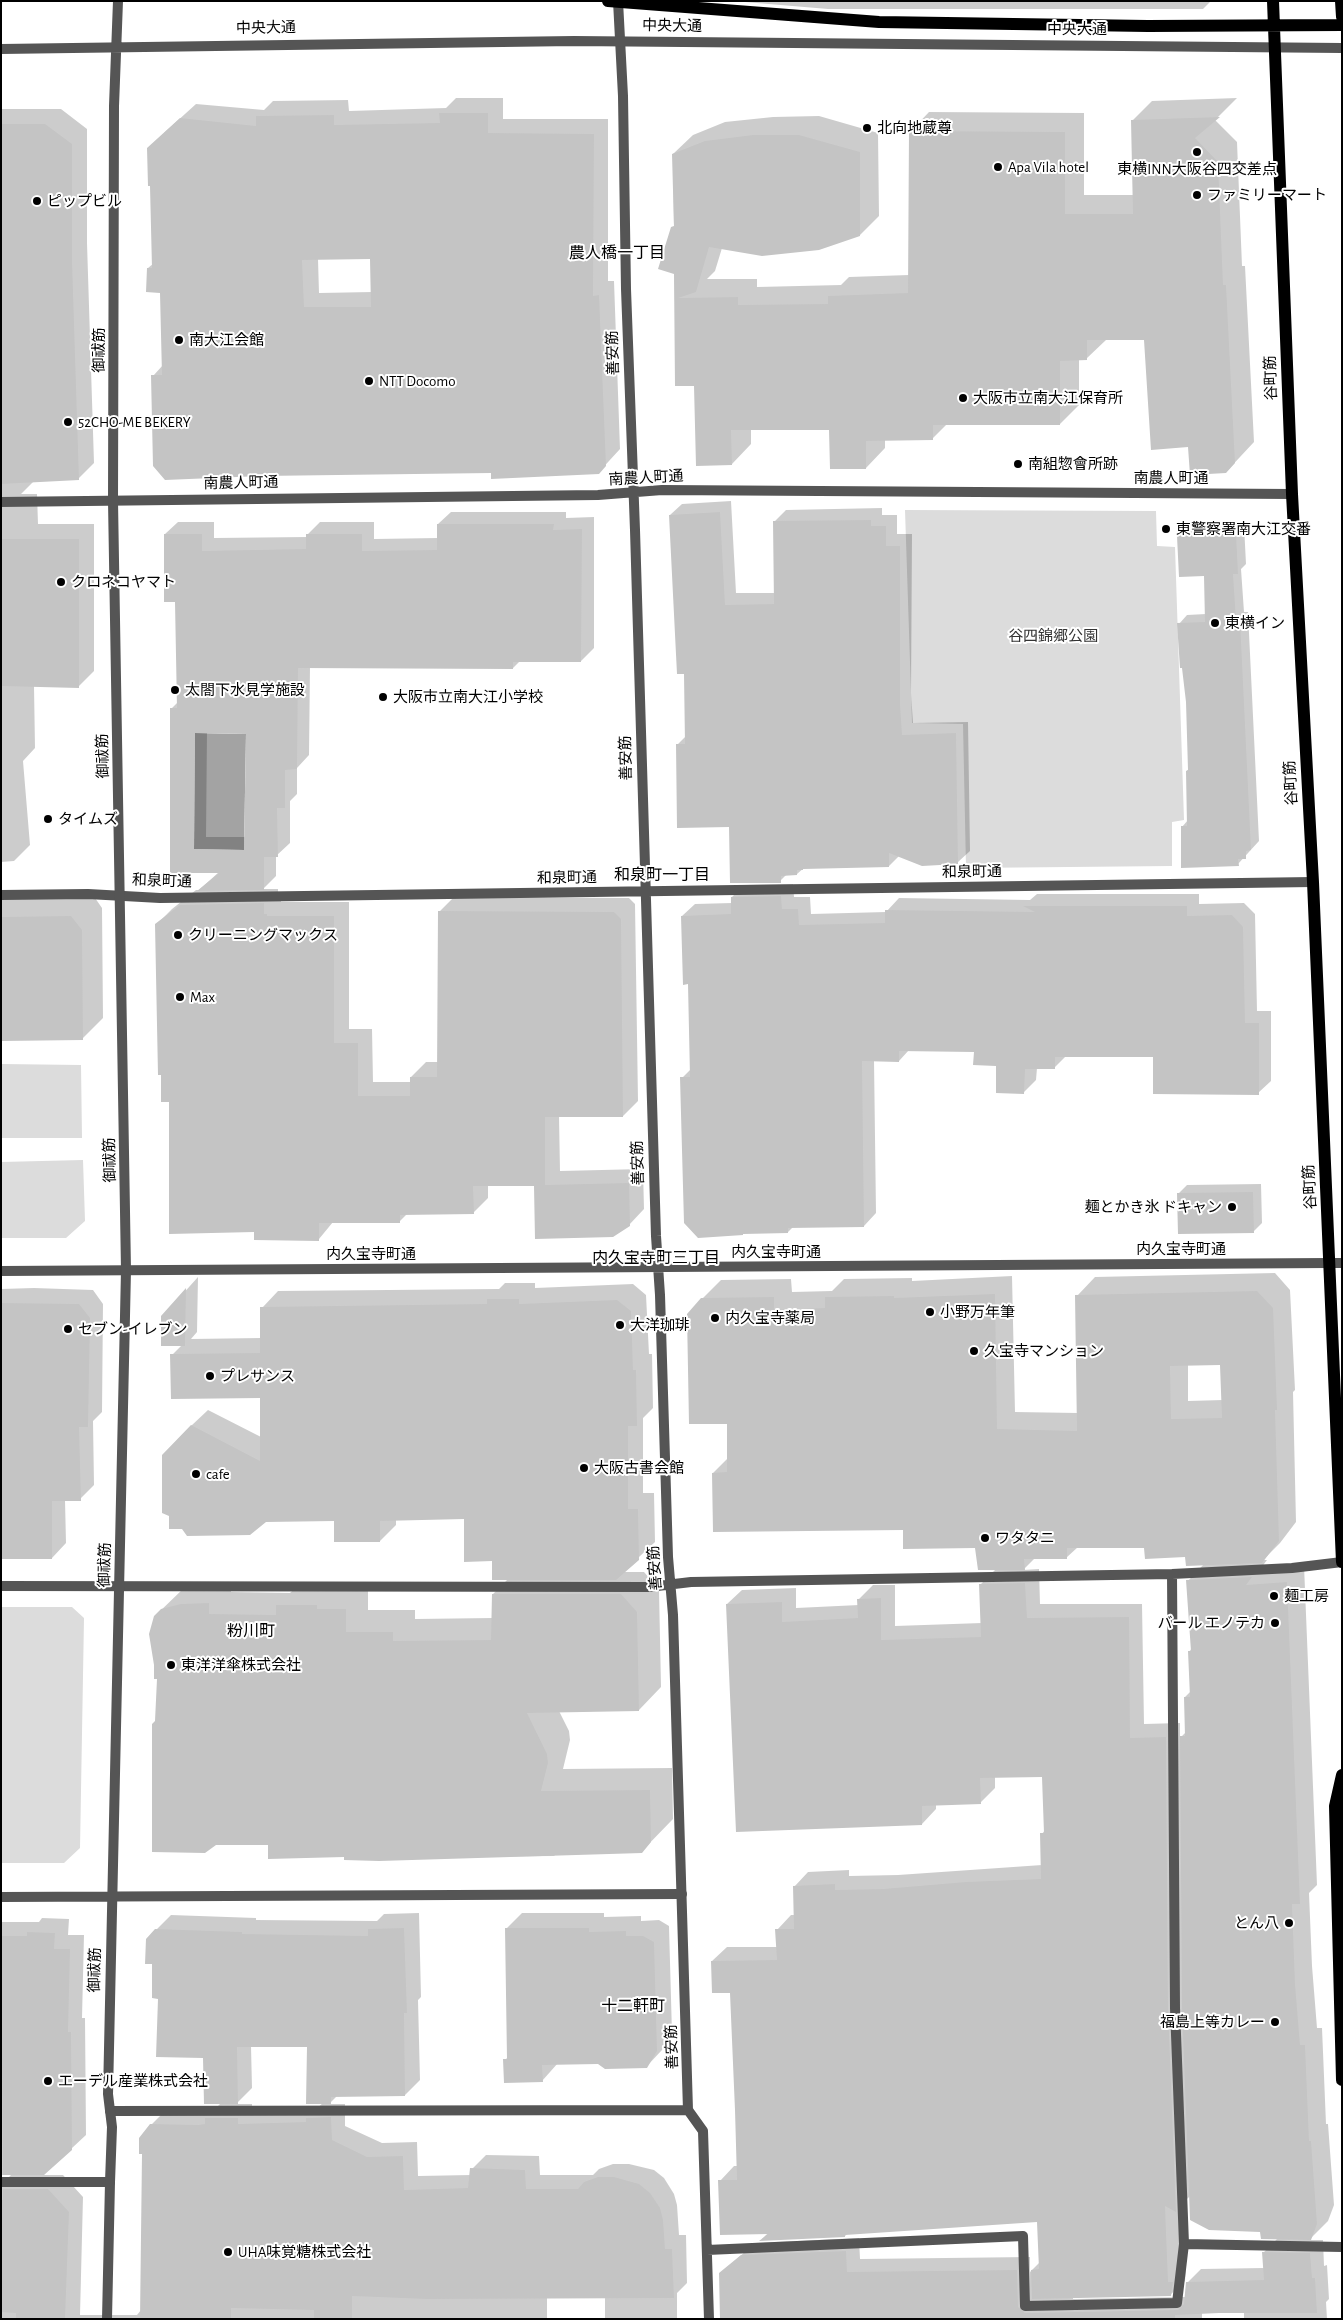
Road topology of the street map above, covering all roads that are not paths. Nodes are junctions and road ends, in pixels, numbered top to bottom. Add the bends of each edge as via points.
1 (118, 1) edge
2 (608, 1) edge
3 (618, 1) edge
4 (1273, 1) edge
5 (1341, 1) edge
6 (1342, 17) edge
7 (1342, 25) edge
8 (620, 42) junction
9 (116, 46) junction
10 (1275, 46) junction
11 (1342, 48) edge
12 (1, 49) edge
13 (634, 493) junction
14 (1292, 494) junction
15 (113, 501) junction
16 (1, 502) edge
17 (1313, 882) junction
18 (645, 891) junction
19 (1, 895) edge
20 (121, 895) junction
21 (1335, 1263) edge
22 (658, 1268) junction
23 (126, 1270) junction
24 (1, 1271) edge
25 (1342, 1562) edge
26 (1172, 1574) junction
27 (671, 1584) junction
28 (1, 1586) edge
29 (119, 1586) junction
30 (1342, 1775) edge
31 (682, 1894) junction
32 (112, 1896) junction
33 (1, 1897) edge
34 (1342, 2080) edge
35 (688, 2110) junction
36 (110, 2111) junction
37 (1, 2182) edge
38 (110, 2182) junction
39 (1184, 2244) junction
40 (1342, 2247) edge
41 (707, 2250) junction
42 (107, 2319) edge
43 (709, 2319) edge

1 - 9 street, 御祓筋
2 - 7 main road, 中央大通 via 879,22
3 - 8 street, 善安筋
4 - 10 main road, 谷町筋
5 - 6 main road
8 - 9 street, 中央大通
8 - 10 street, 中央大通
8 - 13 street, 善安筋
9 - 12 street, 中央大通
9 - 15 street, 御祓筋
10 - 11 street, 中央大通
10 - 14 main road, 谷町筋
13 - 14 street, 南農人町通 via 682,490
13 - 15 street, 南農人町通
13 - 18 street, 善安筋
14 - 17 main road, 谷町筋
15 - 16 street, 南農人町通
15 - 20 street, 御祓筋
17 - 18 street, 和泉町通
17 - 21 main road, 谷町筋
18 - 20 street, 和泉町通 via 160,898
18 - 22 street, 善安筋
19 - 20 street, 和泉町通
20 - 23 street, 御祓筋
21 - 22 street, 内久宝寺町通
21 - 25 main road, 谷町筋
22 - 23 street, 内久宝寺町通
22 - 27 street, 善安筋
23 - 24 street, 内久宝寺町通
23 - 29 street, 御祓筋
25 - 26 street
26 - 27 street
26 - 39 street via 1175,2008
27 - 29 street
27 - 31 street, 善安筋
28 - 29 street
29 - 32 street, 御祓筋
30 - 34 main road via 1335,1806
31 - 32 street
31 - 35 street, 善安筋
32 - 33 street
32 - 36 street, 御祓筋
35 - 36 street
35 - 41 street via 703,2131
36 - 38 street, 御祓筋
37 - 38 street
38 - 42 street, 御祓筋
39 - 40 street
39 - 41 street via 1177,2304 1025,2306 1023,2236
41 - 43 street

